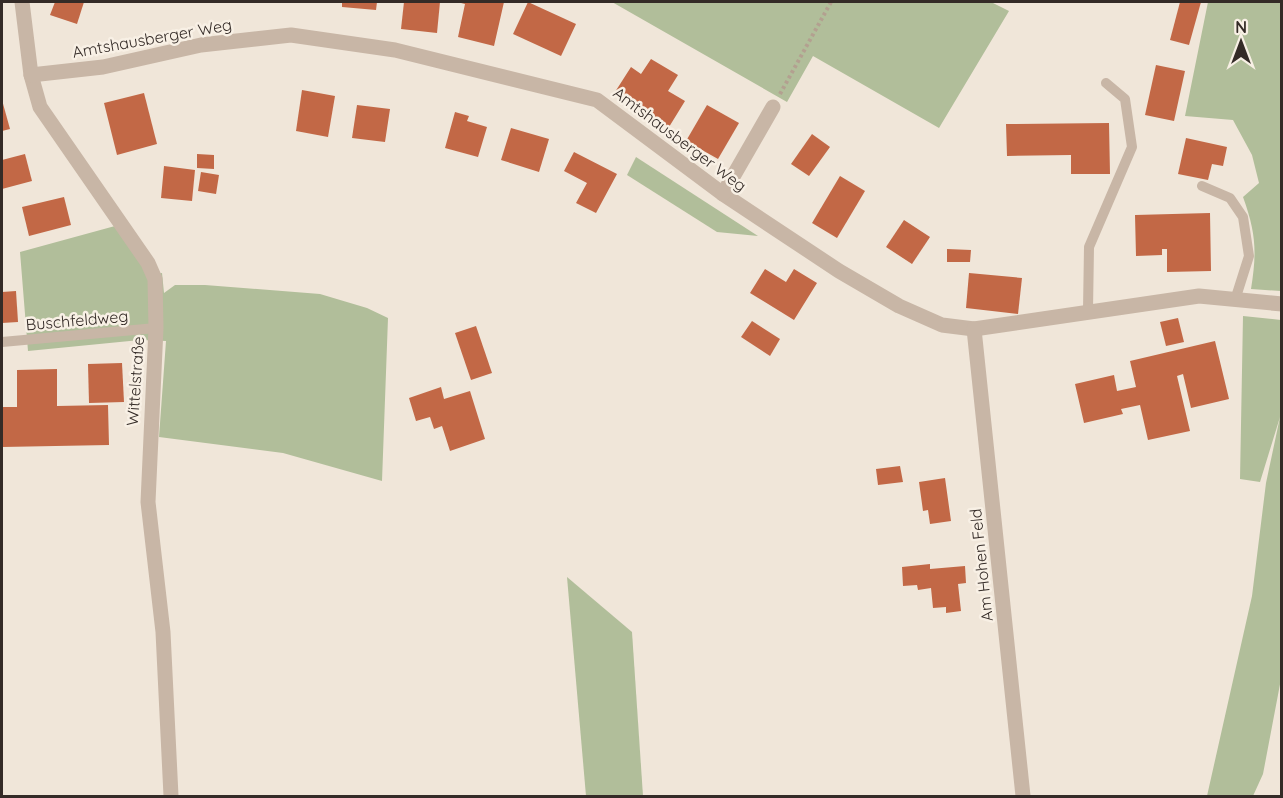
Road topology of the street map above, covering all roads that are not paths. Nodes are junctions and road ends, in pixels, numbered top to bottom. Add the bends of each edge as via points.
1 (22, 2) edge
2 (31, 75) junction
3 (1106, 83) dead end
4 (773, 107) road end
5 (1202, 186) dead end
6 (723, 195) junction
7 (1235, 300) junction
8 (1281, 304) edge
9 (1088, 310) junction
10 (156, 328) junction
11 (974, 329) junction
12 (2, 342) edge
13 (171, 796) edge
14 (1023, 796) edge

1 - 2 street, Wittelstraße
2 - 6 street, Amtshausberger Weg via 103,66 201,45 291,35 395,50 597,100
2 - 10 street, Wittelstraße via 40,107 148,263 155,279
3 - 9 lane via 1125,99 1132,147 1089,247
4 - 6 street
5 - 7 lane via 1230,198 1243,217 1249,256
6 - 11 street, Amtshausberger Weg via 899,306 942,325
7 - 8 street, Amtshausberger Weg
7 - 9 street, Amtshausberger Weg via 1199,296
9 - 11 street, Amtshausberger Weg
10 - 12 lane, Buschfeldweg
10 - 13 street, Wittelstraße via 148,502 163,632
11 - 14 street, Am Hohen Feld

